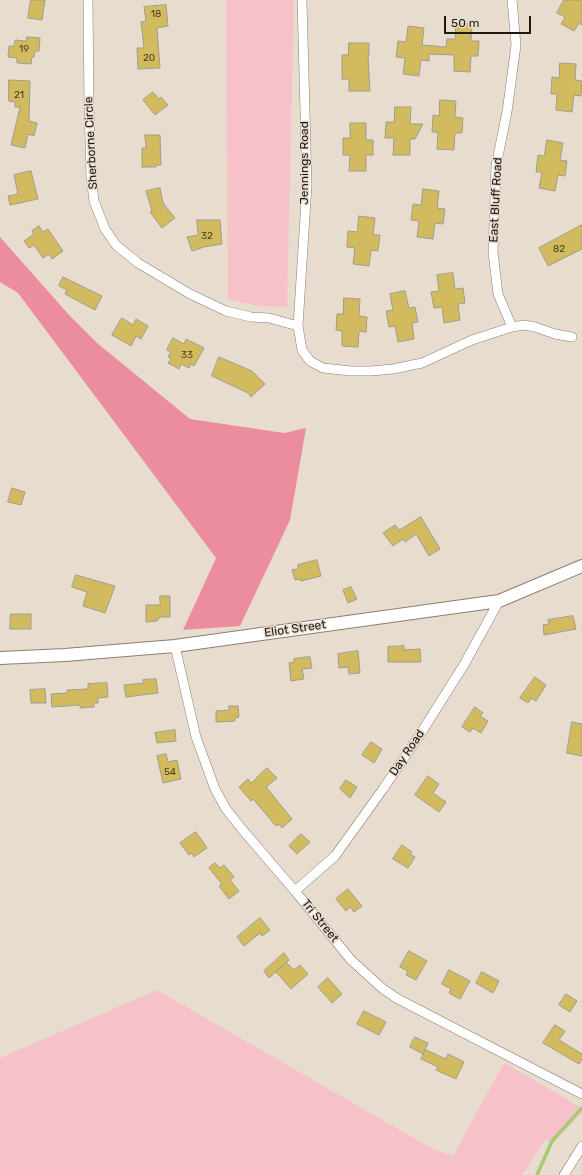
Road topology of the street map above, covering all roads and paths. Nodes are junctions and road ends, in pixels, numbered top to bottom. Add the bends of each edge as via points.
1 (88, 0) edge
2 (302, 0) edge
3 (512, 0) edge
4 (298, 326) junction
5 (512, 327) junction
6 (572, 337) dead end
7 (582, 566) edge
8 (499, 601) junction
9 (175, 646) junction
10 (0, 658) edge
11 (295, 890) junction
12 (582, 1094) edge
13 (582, 1146) edge
14 (564, 1175) edge

1 - 4 street, Sherborne Circle via 91,176 94,201 105,229 116,245 138,263 190,294 226,311
2 - 4 street, Jennings Road via 307,185
3 - 5 street, East Bluff Road via 516,45 507,112 496,166 493,252 498,294
4 - 5 street, Jennings Road via 302,350 310,361 323,368 351,371 393,369 422,363 472,340
5 - 6 street, Jennings Road via 524,325
7 - 8 street, Eliot Street
8 - 9 street, Eliot Street
8 - 11 street, Day Road via 465,663 383,789 335,856
9 - 10 street, Eliot Street
9 - 11 street, Tri Street via 196,737 215,789 241,828
11 - 12 street, Tri Street via 351,960 383,989
13 - 14 street

